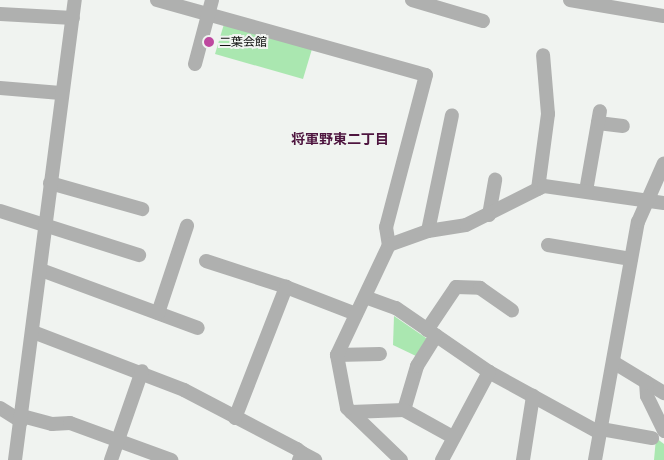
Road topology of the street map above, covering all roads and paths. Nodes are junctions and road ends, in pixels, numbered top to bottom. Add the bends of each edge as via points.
1 (75, 0) edge
2 (158, 0) edge
3 (212, 0) edge
4 (412, 0) edge
5 (570, 0) edge
6 (606, 3) edge
7 (0, 14) edge
8 (208, 16) junction
9 (664, 16) edge
10 (73, 18) junction
11 (483, 22) dead end
12 (543, 55) dead end
13 (195, 64) dead end
14 (0, 88) edge
15 (61, 93) junction
16 (452, 115) dead end
17 (623, 126) dead end
18 (664, 163) edge
19 (495, 180) dead end
20 (50, 183) junction
21 (538, 189) junction
22 (586, 191) junction
23 (647, 200) junction
24 (664, 203) edge
25 (142, 209) dead end
26 (0, 212) edge
27 (489, 215) junction
28 (46, 226) junction
29 (187, 226) dead end
30 (428, 231) junction
31 (389, 245) junction
32 (548, 245) dead end
33 (139, 255) dead end
34 (631, 260) junction
35 (206, 261) dead end
36 (41, 270) junction
37 (286, 287) junction
38 (365, 297) junction
39 (512, 310) dead end
40 (158, 313) junction
41 (356, 314) junction
42 (198, 328) dead end
43 (33, 332) junction
44 (432, 333) junction
45 (380, 354) dead end
46 (337, 355) junction
47 (613, 362) junction
48 (142, 371) junction
49 (489, 372) junction
50 (646, 382) junction
51 (664, 393) edge
52 (533, 396) junction
53 (0, 408) edge
54 (404, 410) junction
55 (351, 412) junction
56 (22, 418) junction
57 (235, 418) junction
58 (600, 431) junction
59 (658, 434) edge
60 (453, 437) junction
61 (118, 441) junction
62 (300, 457) edge
63 (15, 460) edge
64 (111, 460) edge
65 (171, 460) edge
66 (315, 460) edge
67 (401, 460) edge
68 (442, 460) edge
69 (524, 460) edge
70 (595, 460) edge

1 - 10 street
2 - 8 street
3 - 8 street
4 - 11 street
5 - 6 street
6 - 9 street
7 - 10 street
8 - 13 street
8 - 31 street via 426,75 386,227
10 - 15 street
12 - 21 street via 548,114
14 - 15 street
15 - 20 street
16 - 30 street
17 - 22 street via 599,117
18 - 23 street
19 - 27 street
20 - 25 street
20 - 28 street
21 - 22 street
21 - 27 street
22 - 23 street
23 - 24 street
23 - 34 street
26 - 28 street
27 - 30 street via 466,225
28 - 33 street
28 - 36 street
29 - 40 street
30 - 31 street
31 - 38 street
32 - 34 street
34 - 47 street
35 - 37 street
36 - 40 street
36 - 43 street
37 - 41 street
37 - 57 street
38 - 41 street
38 - 44 street via 396,308
39 - 44 street via 480,288 456,287
40 - 42 street
41 - 46 street
43 - 48 street
43 - 56 street
44 - 49 street
44 - 54 street via 417,366
45 - 46 street
46 - 55 street via 339,382
47 - 50 street
47 - 58 street
48 - 57 street
48 - 61 street
49 - 52 street
49 - 60 street
50 - 51 street
50 - 59 street
52 - 58 street
52 - 69 street
53 - 56 street
54 - 55 street
54 - 60 street
55 - 67 street
56 - 61 street via 70,423
56 - 63 street
57 - 62 street
58 - 59 street
58 - 70 street
60 - 68 street
61 - 64 street
61 - 65 street
62 - 66 street

